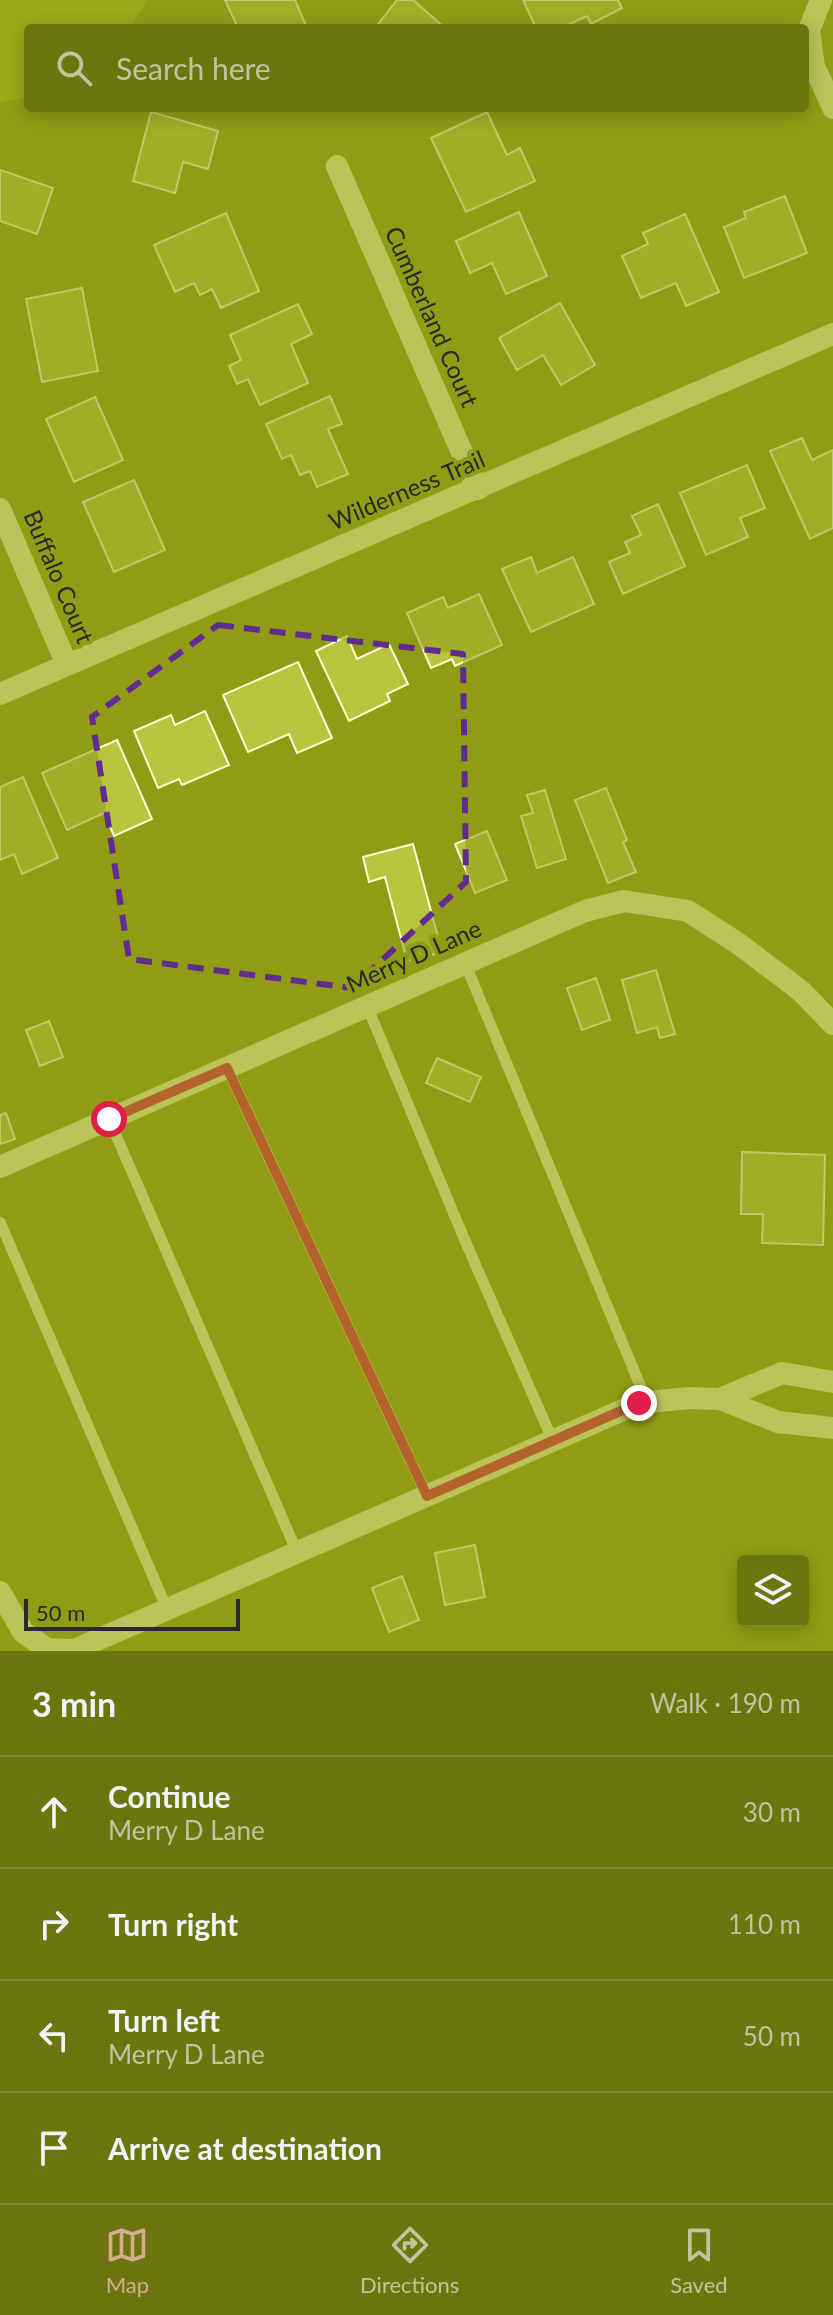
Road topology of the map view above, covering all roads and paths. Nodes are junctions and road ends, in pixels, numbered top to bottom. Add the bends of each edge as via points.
1 (821, 0) edge
2 (833, 108) edge
3 (337, 166) dead end
4 (833, 334) edge
5 (478, 489) junction
6 (0, 509) edge
7 (67, 665) junction
8 (0, 694) edge
9 (465, 963) junction
10 (367, 1006) junction
11 (833, 1024) edge
12 (227, 1068) junction
13 (109, 1119) junction
14 (0, 1167) edge
15 (0, 1222) edge
16 (833, 1382) edge
17 (720, 1399) junction
18 (647, 1402) junction
19 (833, 1428) edge
20 (553, 1441) junction
21 (427, 1496) junction
22 (297, 1552) junction
23 (0, 1592) edge
24 (167, 1609) junction

1 - 2 street via 809,30 814,66
3 - 5 street, Cumberland Court
4 - 5 street, Wilderness Trail
5 - 7 street, Wilderness Trail
6 - 7 street, Buffalo Court
7 - 8 street, Wilderness Trail
9 - 10 street, Merry D Lane
9 - 11 street, Merry D Lane via 585,911 624,901 688,911 801,991
9 - 18 lane
10 - 12 street, Merry D Lane
10 - 20 lane
12 - 13 street, Merry D Lane
12 - 21 lane
13 - 14 street, Merry D Lane
13 - 22 lane
15 - 24 lane
16 - 17 street via 782,1373
17 - 18 street
17 - 19 street via 778,1422
18 - 20 street
20 - 21 street
21 - 22 street
22 - 24 street
23 - 24 street via 23,1632 47,1649 74,1650

